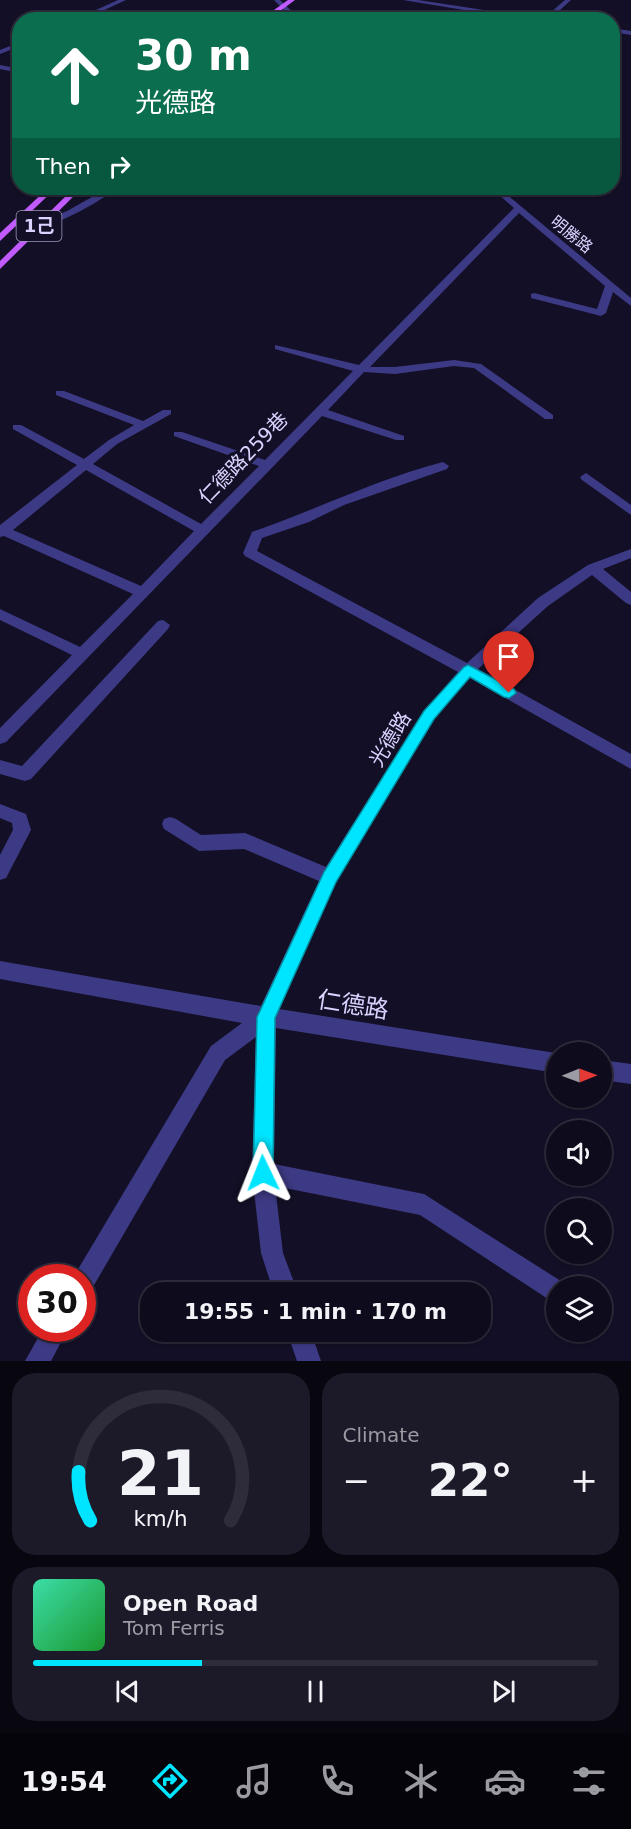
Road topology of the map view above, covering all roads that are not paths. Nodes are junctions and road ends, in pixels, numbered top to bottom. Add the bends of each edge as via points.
1 (123, 0) edge
2 (277, 0) edge
3 (292, 0) edge
4 (406, 0) edge
5 (568, 0) edge
6 (301, 3) dead end
7 (283, 5) junction
8 (95, 12) edge
9 (273, 12) edge
10 (288, 12) joint
11 (488, 12) edge
12 (553, 12) edge
13 (45, 195) edge
14 (70, 195) edge
15 (101, 195) edge
16 (503, 195) edge
17 (518, 209) junction
18 (41, 224) junction
19 (0, 238) edge
20 (0, 266) edge
21 (610, 285) junction
22 (534, 296) dead end
23 (631, 303) edge
24 (279, 347) dead end
25 (360, 370) junction
26 (60, 393) dead end
27 (319, 411) junction
28 (167, 412) dead end
29 (549, 417) dead end
30 (144, 425) junction
31 (17, 427) dead end
32 (178, 434) dead end
33 (400, 438) dead end
34 (86, 464) junction
35 (266, 465) junction
36 (443, 466) dead end
37 (586, 477) dead end
38 (631, 511) edge
39 (1, 530) edge
40 (202, 530) junction
41 (631, 553) edge
42 (593, 568) junction
43 (142, 592) junction
44 (631, 600) edge
45 (0, 614) edge
46 (163, 625) dead end
47 (82, 654) junction
48 (468, 670) junction
49 (0, 738) edge
50 (631, 762) edge
51 (0, 767) edge
52 (0, 811) edge
53 (170, 824) dead end
54 (0, 872) edge
55 (330, 877) junction
56 (0, 970) edge
57 (266, 1017) junction
58 (546, 1061) edge
59 (612, 1071) edge
60 (631, 1074) edge
61 (263, 1173) junction
62 (94, 1264) edge
63 (282, 1282) edge
64 (546, 1284) edge
65 (48, 1342) edge
66 (302, 1342) edge
67 (37, 1361) edge
68 (309, 1361) edge

1 - 8 street
2 - 7 street
3 - 7 main road
4 - 11 street
5 - 12 street
6 - 10 main road
7 - 9 main road
7 - 10 street
13 - 19 main road, 1己
14 - 18 main road, 1己
15 - 18 street
16 - 17 street, 明勝路
17 - 21 street, 明勝路
17 - 25 street, 仁德路259巷
18 - 20 main road, 1己
21 - 22 street via 601,313
21 - 23 street, 明勝路
24 - 25 street
25 - 27 street, 仁德路259巷
25 - 29 street via 387,371 464,362 477,366
26 - 30 street
27 - 33 street
27 - 35 street, 仁德路259巷
28 - 30 street
30 - 34 street via 113,442
31 - 34 street
32 - 35 street
34 - 39 street
34 - 40 street
35 - 40 street, 仁德路259巷
36 - 48 street via 257,535 250,553
37 - 38 street
39 - 43 street
40 - 43 street, 仁德路259巷
41 - 42 street, 光德路
42 - 44 street
42 - 48 street, 光德路 via 543,602
43 - 47 street, 仁德路259巷
45 - 47 street
46 - 51 street via 25,774
47 - 49 street, 仁德路259巷
48 - 50 street
48 - 55 street, 光德路 via 429,715
52 - 54 street via 20,819 22,830
53 - 55 street via 199,843 245,841
55 - 57 street, 光德路
56 - 57 street, 仁德路
57 - 58 street, 仁德路
57 - 61 street
57 - 62 street via 218,1053
59 - 60 street
61 - 63 street via 272,1253
61 - 64 street via 424,1205
65 - 67 street
66 - 68 street

